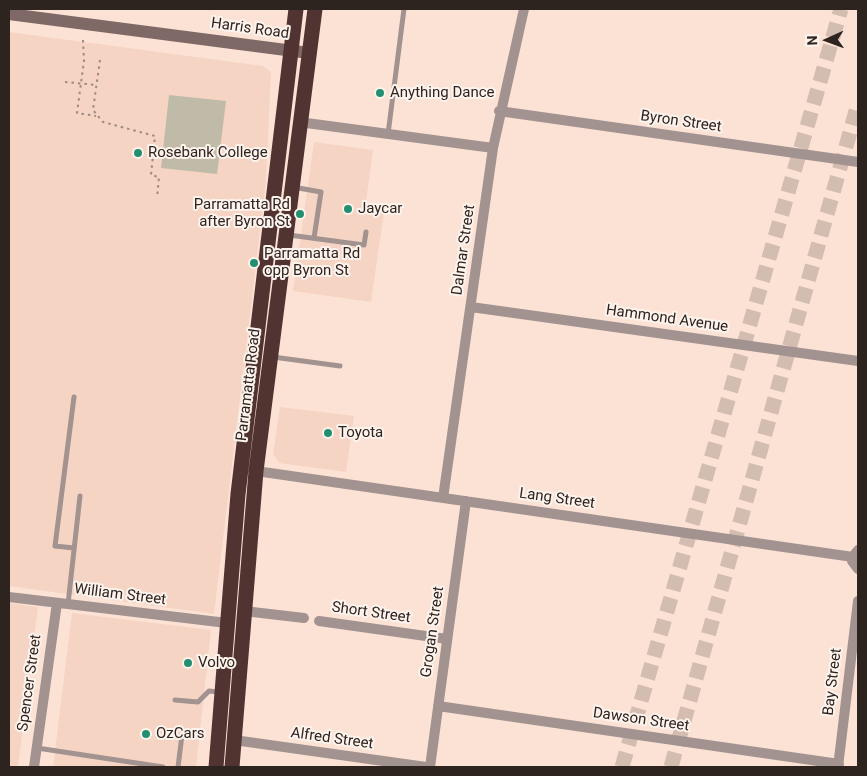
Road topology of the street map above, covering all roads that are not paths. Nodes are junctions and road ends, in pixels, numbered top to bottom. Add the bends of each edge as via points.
1 (296, 9) edge
2 (315, 9) edge
3 (404, 9) edge
4 (524, 9) edge
5 (39, 13) edge
6 (9, 14) edge
7 (290, 51) junction
8 (309, 53) junction
9 (499, 111) junction
10 (300, 122) junction
11 (388, 134) junction
12 (493, 148) junction
13 (858, 162) edge
14 (292, 187) junction
15 (366, 232) dead end
16 (286, 235) junction
17 (314, 238) junction
18 (471, 307) junction
19 (270, 356) junction
20 (858, 362) edge
21 (340, 366) dead end
22 (74, 397) dead end
23 (256, 472) junction
24 (80, 496) dead end
25 (443, 498) junction
26 (466, 501) junction
27 (74, 548) junction
28 (855, 553) edge
29 (858, 569) edge
30 (9, 597) edge
31 (858, 600) edge
32 (57, 603) junction
33 (68, 604) junction
34 (244, 611) junction
35 (304, 618) dead end
36 (320, 620) dead end
37 (227, 624) junction
38 (447, 639) junction
39 (222, 692) junction
40 (175, 700) dead end
41 (438, 706) junction
42 (182, 735) dead end
43 (234, 740) junction
44 (37, 748) junction
45 (838, 765) edge
46 (148, 766) edge
47 (34, 767) edge
48 (163, 767) edge
49 (178, 767) edge
50 (216, 767) edge
51 (232, 767) edge
52 (426, 767) edge
53 (430, 767) edge

1 - 7 highway, Parramatta Road
2 - 8 highway, Parramatta Road
3 - 11 lane
4 - 9 street, Dalmar Street
5 - 6 main road, Harris Road
5 - 7 main road, Harris Road
7 - 8 main road, Harris Road
7 - 37 highway, Parramatta Road via 243,446
8 - 10 highway, Parramatta Road
9 - 12 street, Dalmar Street
9 - 13 street, Byron Street
10 - 11 street
10 - 14 highway, Parramatta Road
11 - 12 street
12 - 18 street, Dalmar Street
14 - 16 highway, Parramatta Road
14 - 17 lane via 321,192
15 - 17 lane via 364,244
16 - 17 lane
16 - 19 highway, Parramatta Road
18 - 20 street, Hammond Avenue
18 - 25 street, Dalmar Street
19 - 21 lane
19 - 23 highway, Parramatta Road
22 - 27 lane via 55,546
23 - 25 street, Lang Street
23 - 34 highway, Parramatta Road
24 - 27 lane
25 - 26 street, Lang Street
26 - 28 street, Lang Street
26 - 38 street, Grogan Street
27 - 33 lane
28 - 29 street via 854,564
30 - 32 street, William Street
31 - 45 street, Bay Street
32 - 33 street, William Street
32 - 44 street, Spencer Street
33 - 37 street, William Street
34 - 35 street
34 - 43 highway, Parramatta Road
36 - 38 street, Short Street
37 - 39 highway, Parramatta Road
38 - 41 street, Grogan Street
39 - 40 lane via 209,691 198,702
39 - 50 highway, Parramatta Road
41 - 45 street, Dawson Street
41 - 53 street, Grogan Street
42 - 49 lane
43 - 51 highway, Parramatta Road
43 - 52 street, Alfred Street
44 - 46 lane
44 - 47 street, Spencer Street
46 - 48 lane

